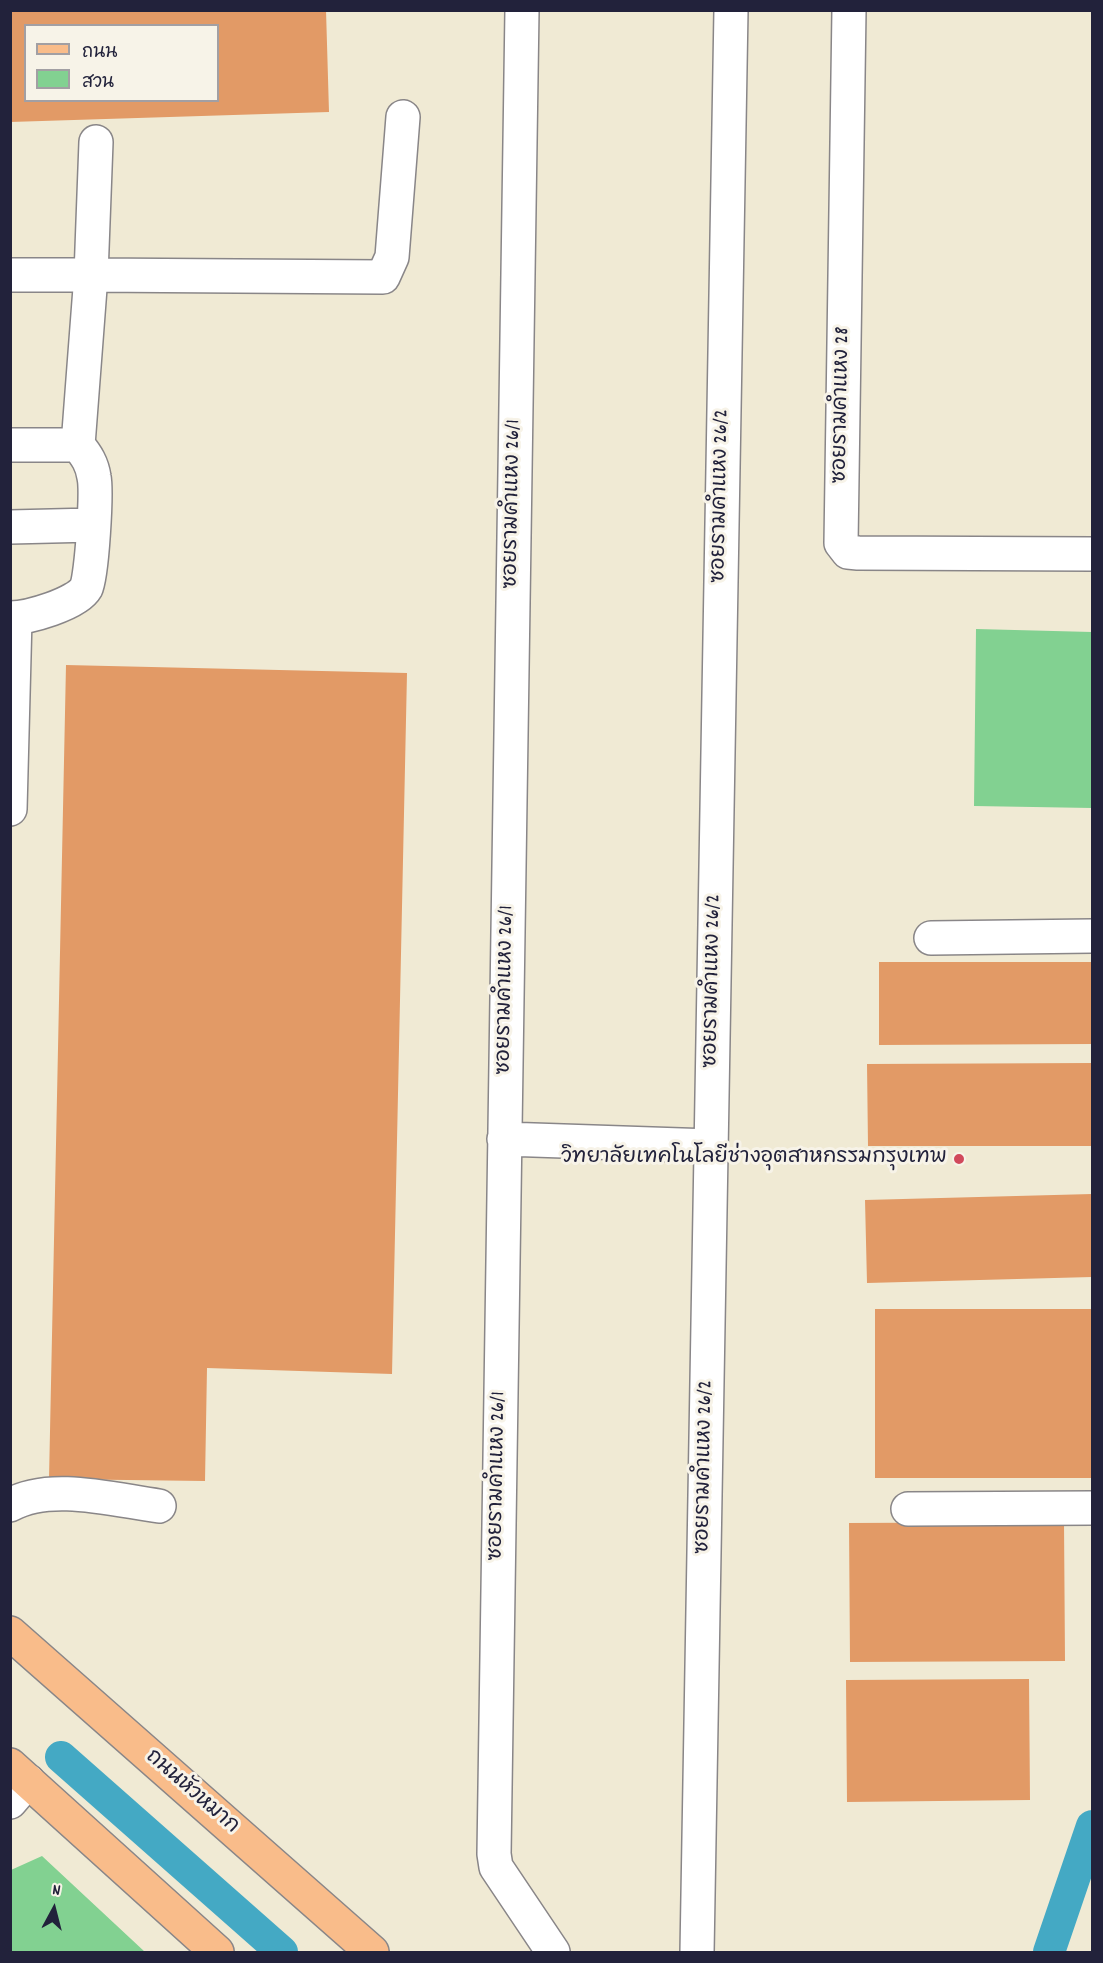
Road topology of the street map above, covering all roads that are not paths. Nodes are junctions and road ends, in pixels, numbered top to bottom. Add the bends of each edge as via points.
1 (522, 10) edge
2 (731, 10) edge
3 (849, 10) edge
4 (403, 117) dead end
5 (96, 142) dead end
6 (10, 274) edge
7 (91, 275) junction
8 (78, 445) junction
9 (10, 446) edge
10 (93, 525) junction
11 (10, 527) edge
12 (1092, 554) edge
13 (13, 618) edge
14 (10, 809) edge
15 (1092, 936) edge
16 (932, 938) dead end
17 (504, 1138) junction
18 (711, 1146) junction
19 (10, 1505) edge
20 (159, 1506) dead end
21 (1092, 1508) edge
22 (908, 1509) dead end
23 (10, 1633) edge
24 (16, 1783) edge
25 (217, 1953) edge
26 (372, 1953) edge
27 (553, 1953) edge
28 (697, 1953) edge

1 - 17 street, ซอยรามคำแหง 26/1
2 - 18 street, ซอยรามคำแหง 26/2
3 - 12 street, ซอยรามคำแหง 28 via 841,543 848,552 858,553
4 - 7 street via 392,257 383,278
5 - 7 street
6 - 7 street
7 - 8 street
8 - 9 street
8 - 10 street via 90,459 95,480
10 - 11 street
10 - 13 street via 86,588 68,603
13 - 14 street
15 - 16 street
17 - 18 street
17 - 27 street, ซอยรามคำแหง 26/1 via 494,1854 496,1867
18 - 28 street, ซอยรามคำแหง 26/2
19 - 20 street via 27,1496 50,1492
21 - 22 street
23 - 26 main road, ถนนหัวหมาก
24 - 25 main road

